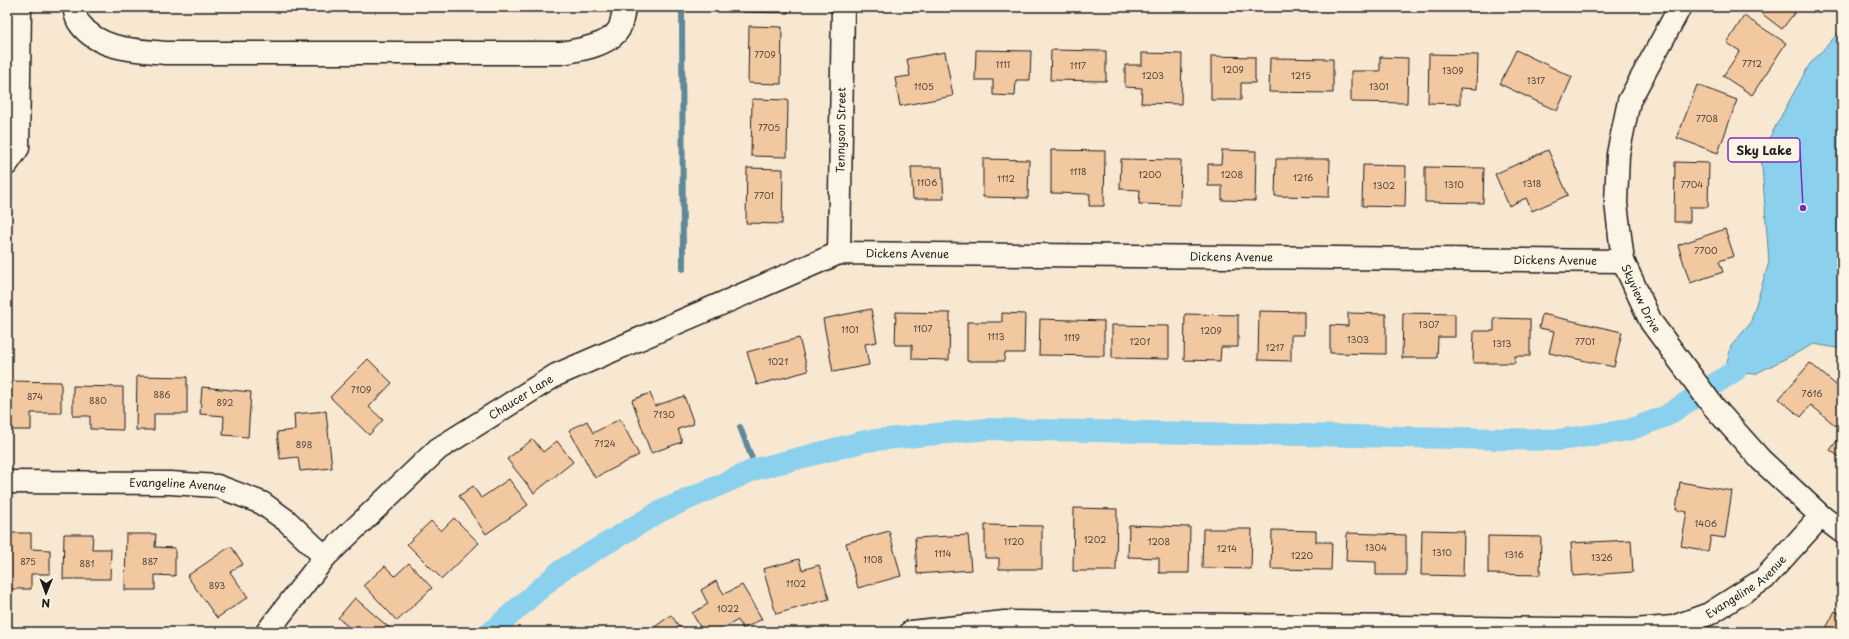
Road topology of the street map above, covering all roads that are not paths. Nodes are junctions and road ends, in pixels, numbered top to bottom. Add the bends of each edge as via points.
1 (20, 7) edge
2 (74, 7) edge
3 (624, 7) edge
4 (843, 7) edge
5 (1680, 7) edge
6 (7, 164) edge
7 (839, 254) junction
8 (1623, 261) junction
9 (7, 482) edge
10 (1821, 516) junction
11 (1842, 532) edge
12 (325, 557) junction
13 (267, 632) edge
14 (911, 632) edge

1 - 6 street via 18,148
2 - 3 street via 79,24 93,38 111,46 165,53 561,53 589,48 604,42 618,30
4 - 7 street, Tennyson Street
5 - 8 street, Skyview Drive via 1629,101 1618,154 1616,203
7 - 8 street, Dickens Avenue
7 - 12 street, Chaucer Lane via 556,375 438,449
8 - 10 street, Skyview Drive via 1651,322 1713,406 1761,460
9 - 12 street, Evangeline Avenue via 170,482 217,486 262,503 287,521
10 - 11 street, Skyview Drive
10 - 14 street, Evangeline Avenue via 1764,579 1709,614 1673,627 1634,630 1005,622
12 - 13 street, Chaucer Lane

